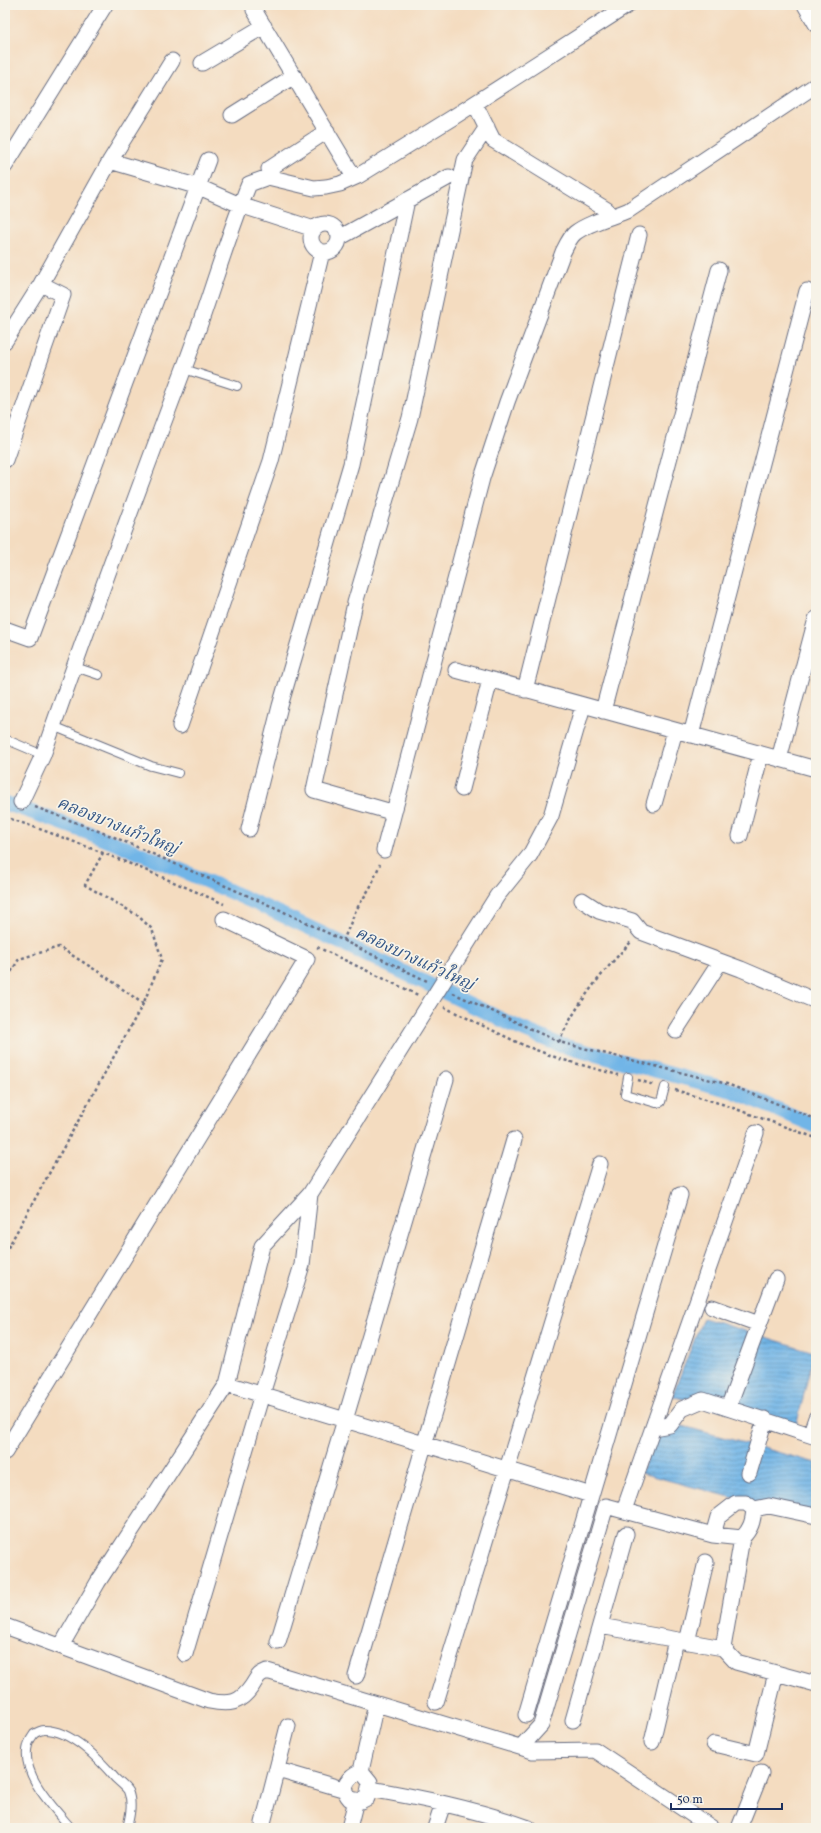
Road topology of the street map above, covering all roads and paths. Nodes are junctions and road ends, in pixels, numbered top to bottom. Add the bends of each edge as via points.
1 (104, 5) edge
2 (628, 5) edge
3 (805, 5) edge
4 (254, 10) dead end
5 (816, 24) edge
6 (264, 26) junction
7 (172, 61) dead end
8 (202, 63) dead end
9 (294, 76) junction
10 (816, 85) edge
11 (475, 104) junction
12 (232, 115) dead end
13 (487, 127) junction
14 (327, 131) junction
15 (208, 160) dead end
16 (110, 161) junction
17 (5, 166) edge
18 (269, 169) dead end
19 (354, 177) junction
20 (449, 177) dead end
21 (199, 187) junction
22 (407, 200) junction
23 (240, 205) junction
24 (607, 210) dead end
25 (314, 229) junction
26 (640, 235) dead end
27 (339, 238) junction
28 (322, 252) junction
29 (719, 270) dead end
30 (41, 284) junction
31 (807, 291) dead end
32 (5, 340) edge
33 (184, 369) junction
34 (237, 386) dead end
35 (5, 460) edge
36 (816, 619) edge
37 (5, 629) edge
38 (75, 666) junction
39 (456, 670) dead end
40 (99, 675) dead end
41 (490, 680) junction
42 (525, 690) junction
43 (583, 706) junction
44 (603, 711) junction
45 (53, 726) junction
46 (180, 726) dead end
47 (675, 731) junction
48 (691, 735) junction
49 (5, 739) edge
50 (761, 754) junction
51 (43, 755) junction
52 (779, 759) junction
53 (816, 769) edge
54 (178, 773) dead end
55 (462, 789) dead end
56 (21, 802) joint
57 (654, 804) dead end
58 (388, 811) dead end
59 (5, 817) edge
60 (248, 829) dead end
61 (740, 836) dead end
62 (384, 850) joint
63 (103, 854) junction
64 (582, 900) dead end
65 (226, 912) joint
66 (641, 932) junction
67 (343, 941) junction
68 (313, 945) dead end
69 (720, 962) junction
70 (428, 981) dead end
71 (5, 982) edge
72 (449, 991) dead end
73 (420, 996) dead end
74 (816, 1001) edge
75 (143, 1004) junction
76 (442, 1006) dead end
77 (676, 1030) dead end
78 (559, 1042) junction
79 (628, 1077) junction
80 (446, 1079) dead end
81 (665, 1087) junction
82 (816, 1119) edge
83 (756, 1133) dead end
84 (816, 1138) edge
85 (514, 1140) dead end
86 (600, 1164) dead end
87 (310, 1194) junction
88 (680, 1195) dead end
89 (5, 1253) edge
90 (776, 1279) dead end
91 (712, 1308) dead end
92 (759, 1324) junction
93 (227, 1384) junction
94 (262, 1394) junction
95 (728, 1408) junction
96 (816, 1418) edge
97 (765, 1419) junction
98 (346, 1420) junction
99 (653, 1428) junction
100 (813, 1436) edge
101 (425, 1444) junction
102 (5, 1452) edge
103 (507, 1470) junction
104 (749, 1473) dead end
105 (591, 1495) junction
106 (754, 1509) junction
107 (624, 1510) junction
108 (816, 1516) edge
109 (626, 1534) dead end
110 (712, 1535) junction
111 (742, 1538) junction
112 (706, 1562) dead end
113 (5, 1626) edge
114 (600, 1626) junction
115 (682, 1641) junction
116 (278, 1642) dead end
117 (61, 1646) junction
118 (723, 1648) junction
119 (185, 1654) dead end
120 (776, 1673) junction
121 (356, 1676) dead end
122 (816, 1684) edge
123 (436, 1702) dead end
124 (376, 1704) junction
125 (526, 1715) dead end
126 (573, 1720) dead end
127 (288, 1726) dead end
128 (652, 1742) dead end
129 (714, 1744) dead end
130 (521, 1747) junction
131 (278, 1770) junction
132 (361, 1771) junction
133 (761, 1774) dead end
134 (370, 1789) junction
135 (351, 1795) junction
136 (443, 1804) junction
137 (263, 1823) dead end
138 (71, 1828) edge
139 (127, 1828) edge
140 (349, 1828) edge
141 (435, 1828) edge
142 (529, 1828) edge
143 (712, 1828) edge
144 (739, 1828) edge

1 - 17 street
2 - 11 street
3 - 5 street
4 - 6 street
6 - 8 street
6 - 9 street
7 - 16 street
9 - 12 street
9 - 14 street
10 - 62 street via 629,210 593,223 574,234 563,252 507,402 482,478
11 - 13 street
11 - 19 street
13 - 24 street via 493,140
13 - 58 street via 465,160 410,418 356,603 314,790
14 - 18 street
14 - 19 street
15 - 21 street
16 - 21 street
16 - 30 street
19 - 23 street via 340,184 314,188 268,177 249,184
20 - 22 street
21 - 23 street
21 - 37 street via 30,638
22 - 27 street
22 - 60 street via 351,464 280,706
23 - 25 street
23 - 33 street
25 - 27 street via 322,224 332,226
25 - 28 street via 312,245
26 - 42 street
27 - 28 street via 336,247
28 - 46 street via 271,461
29 - 44 street
30 - 32 street
30 - 35 street via 63,295
31 - 48 street
33 - 34 lane
33 - 38 street
36 - 52 street
38 - 40 lane
38 - 45 street
39 - 41 street
41 - 42 street
41 - 55 street
42 - 43 street
43 - 44 street
43 - 87 street via 551,816 530,855 496,896
44 - 47 street
45 - 51 street
45 - 54 lane via 151,766
47 - 48 street
47 - 57 street
48 - 50 street
49 - 51 lane
50 - 52 street
50 - 61 street
51 - 56 street
52 - 53 street
56 - 67 path via 114,837 278,909
59 - 63 path
62 - 67 path via 376,876 356,910
63 - 65 path via 174,882
63 - 75 path via 85,885 137,915 152,929 162,959
64 - 66 street via 599,911 628,919
65 - 102 street via 307,959
66 - 69 street
66 - 78 path via 582,1001
67 - 70 path
68 - 73 path
69 - 74 street
69 - 77 street
71 - 75 path via 19,959 59,947
72 - 78 path
75 - 89 path
76 - 79 path via 523,1045 560,1059
78 - 82 path via 727,1084
79 - 81 path
79 - 81 lane via 625,1094 656,1103 661,1102
80 - 98 street
81 - 84 path via 722,1104
83 - 99 street
85 - 101 street
86 - 103 street
87 - 93 street via 262,1246
87 - 94 street via 302,1265
88 - 105 street
90 - 92 street
91 - 92 street
92 - 95 street
93 - 94 street
93 - 117 street via 98,1582
94 - 98 street
94 - 119 street
95 - 97 street
95 - 99 street via 703,1400 682,1409 670,1425
96 - 100 street
97 - 100 street
97 - 104 street
98 - 101 street
98 - 116 street
99 - 107 street
101 - 103 street
101 - 121 street
103 - 105 street
103 - 123 street
105 - 125 street
106 - 108 street via 769,1506
106 - 110 street via 746,1504 736,1503 718,1517
106 - 111 street via 749,1530
107 - 110 street
107 - 130 street via 606,1506 541,1725
109 - 114 street
110 - 111 street
111 - 118 street
112 - 115 street
113 - 117 street
114 - 115 street
114 - 126 street
115 - 118 street
115 - 128 street
117 - 124 street via 223,1704 236,1702 247,1692 258,1675 267,1671
118 - 120 street via 736,1662
120 - 122 street
120 - 129 street via 756,1754
124 - 130 street
124 - 132 street
127 - 131 street
130 - 143 street via 533,1751 595,1750
131 - 135 street
131 - 137 street
132 - 134 street via 370,1782
132 - 135 street via 349,1777 346,1786
133 - 144 street
134 - 135 street via 367,1798 361,1801
134 - 136 street
135 - 140 street
136 - 141 street
136 - 142 street via 508,1820
138 - 139 lane via 34,1782 29,1770 28,1745 34,1734 43,1730 61,1734 81,1745 124,1786 128,1792 131,1809

